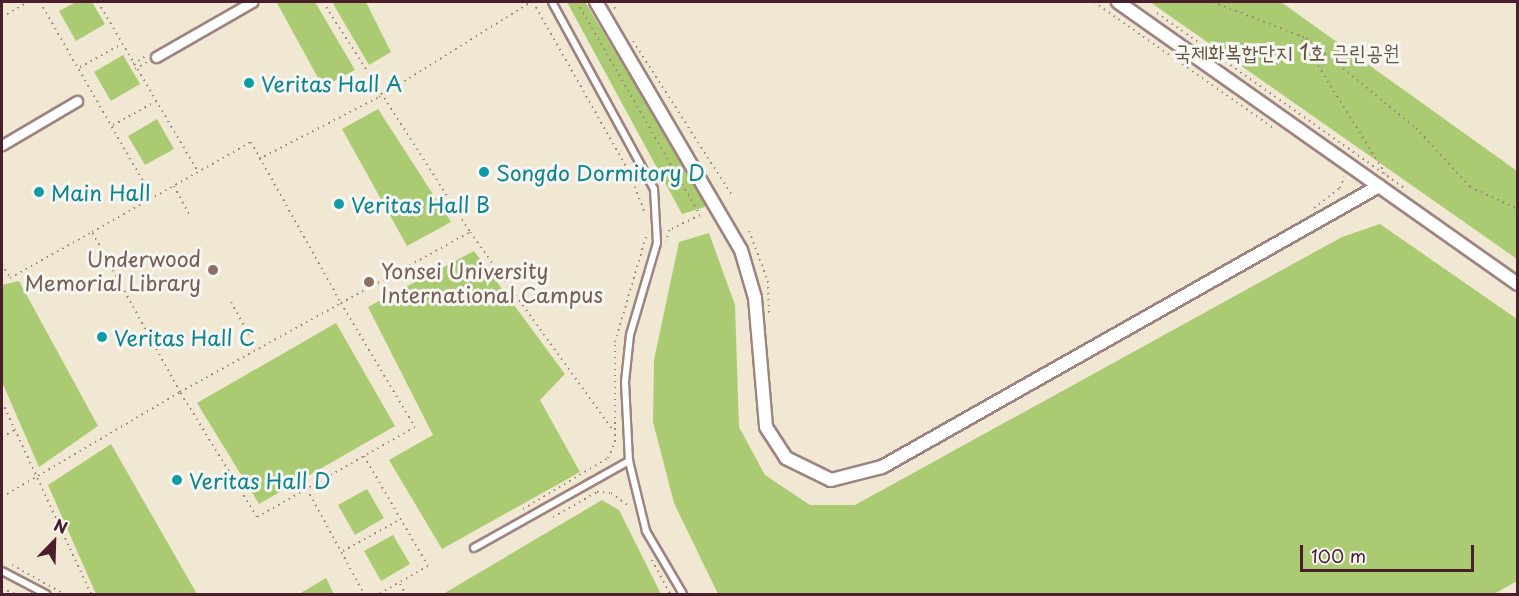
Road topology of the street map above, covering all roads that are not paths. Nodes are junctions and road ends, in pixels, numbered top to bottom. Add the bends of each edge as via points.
1 (252, 2) edge
2 (552, 2) edge
3 (596, 2) edge
4 (1118, 2) edge
5 (156, 57) road end
6 (77, 101) dead end
7 (2, 145) edge
8 (1379, 186) junction
9 (1518, 284) edge
10 (629, 461) junction
11 (474, 548) dead end
12 (2, 571) edge
13 (46, 594) edge
14 (683, 594) edge

1 - 5 street
2 - 10 lane via 654,189 657,243 630,335 625,382
3 - 8 street via 741,250 755,298 766,427 786,458 831,480 882,468
4 - 8 street
6 - 7 street
8 - 9 street
10 - 11 lane
10 - 14 lane via 646,531
12 - 13 lane

